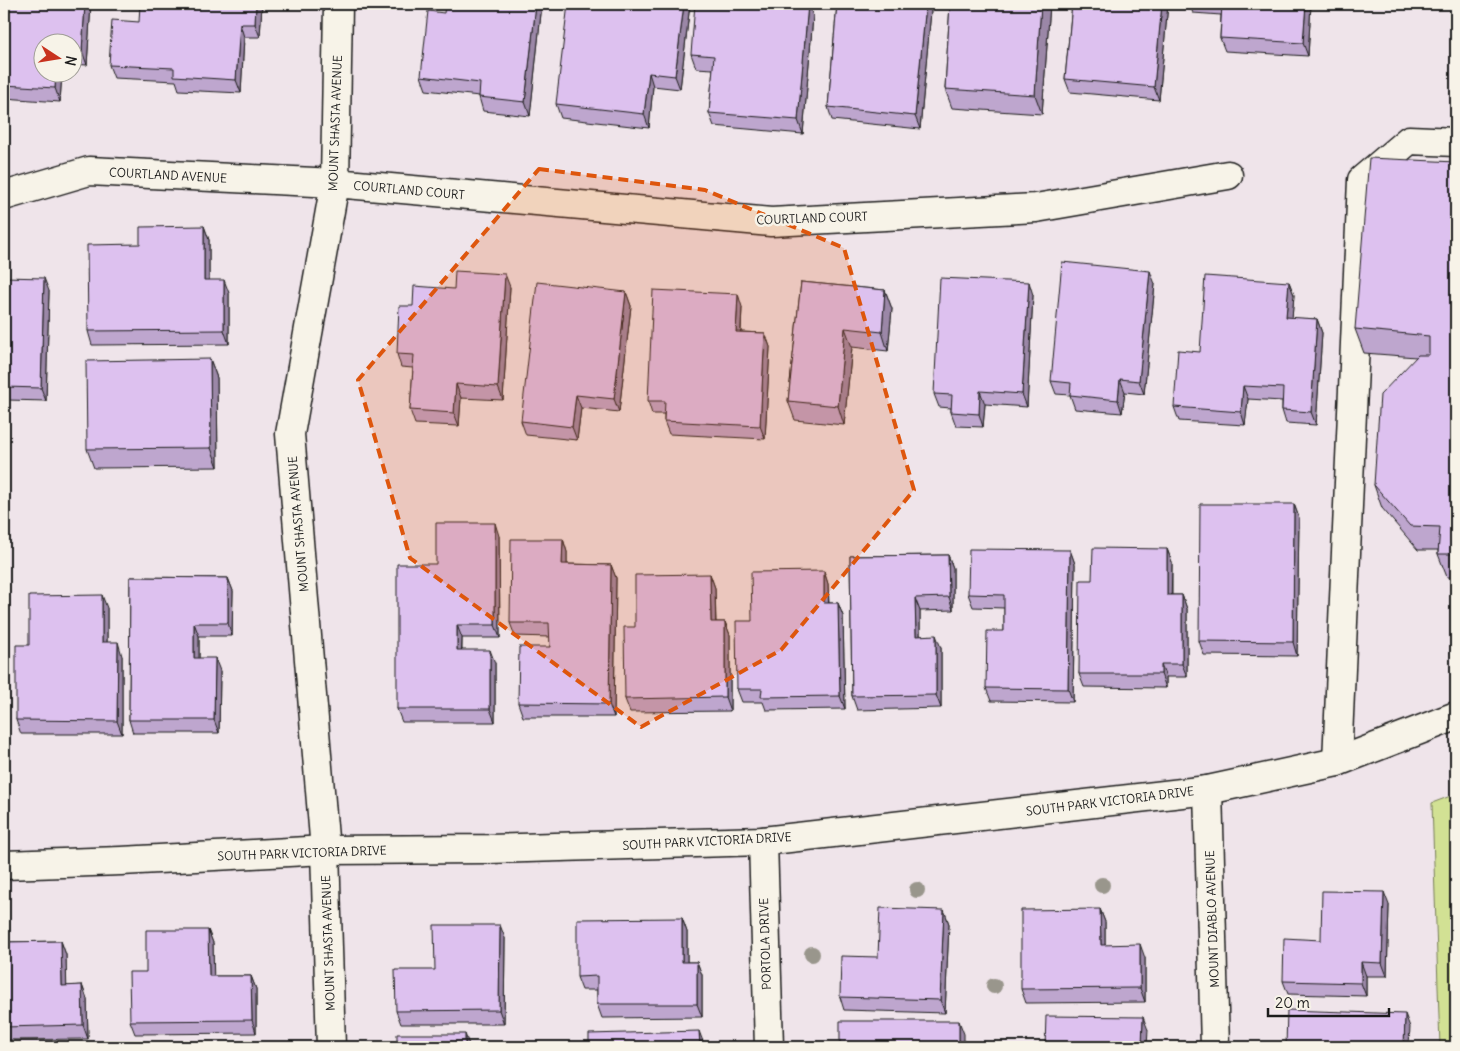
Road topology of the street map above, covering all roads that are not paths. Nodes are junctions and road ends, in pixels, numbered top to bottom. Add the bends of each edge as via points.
1 (338, 4) edge
2 (1456, 142) edge
3 (1228, 175) dead end
4 (336, 183) junction
5 (4, 196) edge
6 (1456, 716) edge
7 (1337, 762) junction
8 (1208, 790) junction
9 (763, 841) junction
10 (325, 850) junction
11 (4, 865) edge
12 (330, 1047) edge
13 (769, 1047) edge
14 (1216, 1047) edge

1 - 4 street, MOUNT SHASTA AVENUE
2 - 7 street via 1409,140 1362,180
3 - 4 street, COURTLAND COURT via 1036,208 771,222
4 - 5 street, COURTLAND AVENUE via 89,171
4 - 10 street, MOUNT SHASTA AVENUE via 290,434
6 - 7 street, SOUTH PARK VICTORIA DRIVE
7 - 8 street, SOUTH PARK VICTORIA DRIVE
8 - 9 street, SOUTH PARK VICTORIA DRIVE
8 - 14 street, MOUNT DIABLO AVENUE
9 - 10 street, SOUTH PARK VICTORIA DRIVE
9 - 13 street, PORTOLA DRIVE
10 - 11 street, SOUTH PARK VICTORIA DRIVE
10 - 12 street, MOUNT SHASTA AVENUE

